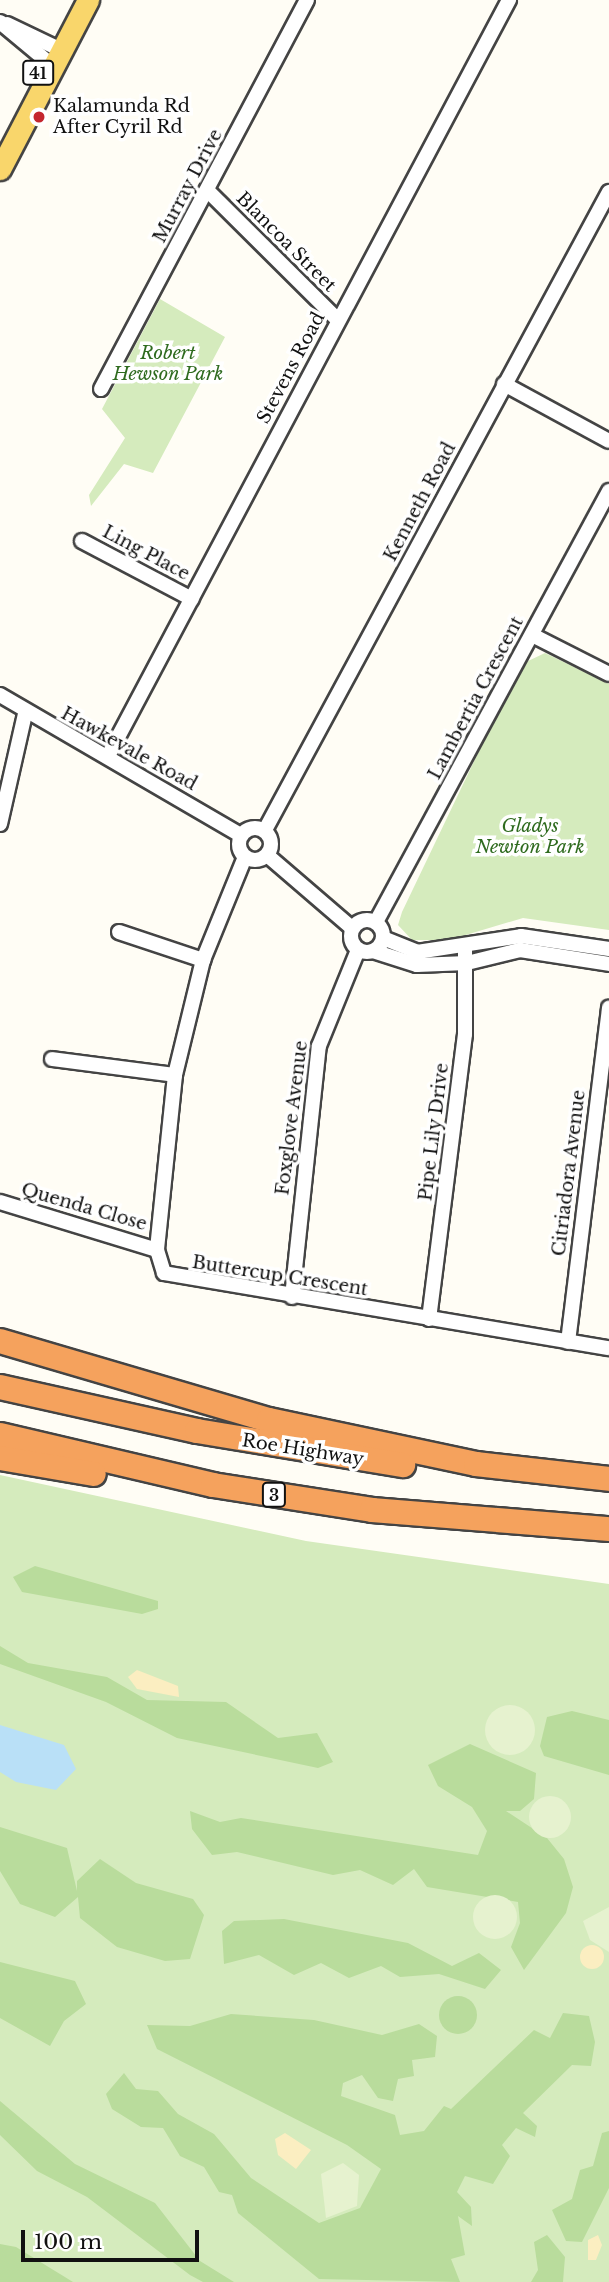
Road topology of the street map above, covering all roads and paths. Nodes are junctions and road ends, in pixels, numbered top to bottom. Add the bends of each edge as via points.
1 (75, 0) edge
2 (88, 0) edge
3 (307, 0) edge
4 (509, 0) edge
5 (0, 21) edge
6 (53, 56) junction
7 (0, 145) edge
8 (0, 169) edge
9 (208, 191) junction
10 (609, 192) edge
11 (338, 320) junction
12 (504, 384) junction
13 (102, 389) dead end
14 (609, 441) edge
15 (609, 491) edge
16 (82, 541) dead end
17 (192, 599) junction
18 (532, 635) junction
19 (609, 674) edge
20 (0, 695) edge
21 (25, 714) junction
22 (108, 756) junction
23 (0, 824) edge
24 (265, 830) junction
25 (241, 835) junction
26 (267, 855) junction
27 (245, 857) junction
28 (376, 922) junction
29 (352, 928) junction
30 (118, 932) dead end
31 (383, 938) junction
32 (609, 949) edge
33 (366, 950) junction
34 (466, 956) junction
35 (203, 961) junction
36 (609, 964) edge
37 (609, 1008) edge
38 (52, 1059) dead end
39 (176, 1075) junction
40 (0, 1202) edge
41 (157, 1250) junction
42 (292, 1297) junction
43 (429, 1319) junction
44 (0, 1341) edge
45 (568, 1342) junction
46 (609, 1348) edge
47 (0, 1387) edge
48 (0, 1436) edge
49 (0, 1458) edge
50 (609, 1479) edge
51 (609, 1489) edge
52 (372, 1510) junction
53 (609, 1529) edge

1 - 6 main road, 41
2 - 6 main road, 41
3 - 9 street, Murray Drive
4 - 11 street, Stevens Road
5 - 6 street
6 - 7 main road, 41
6 - 8 main road, 41
9 - 11 street, Blancoa Street
9 - 13 street, Murray Drive
10 - 12 street, Kenneth Road
11 - 17 street, Stevens Road
12 - 14 street
12 - 24 street, Kenneth Road
15 - 18 street, Lambertia Crescent
16 - 17 street, Ling Place
17 - 22 street, Stevens Road
18 - 19 street
18 - 28 street, Lambertia Crescent
20 - 21 street, Hawkevale Road
21 - 22 street, Hawkevale Road
21 - 23 street
22 - 25 street, Hawkevale Road
24 - 25 street via 252,828
24 - 26 street via 272,842
25 - 27 street
26 - 27 street
26 - 29 street
27 - 35 street
28 - 29 street via 363,920
28 - 31 street
29 - 33 street
30 - 35 street
31 - 33 street
31 - 34 street via 417,952
32 - 34 street via 521,936
33 - 34 street via 416,965
33 - 42 street, Foxglove Avenue via 319,1046
34 - 36 street via 520,950
34 - 43 street, Pipe Lily Drive via 465,1034
35 - 39 street
37 - 45 street, Citriadora Avenue
38 - 39 street
39 - 41 street
40 - 41 street, Quenda Close
41 - 42 street, Buttercup Crescent via 159,1266 174,1279
42 - 43 street, Buttercup Crescent
43 - 45 street, Buttercup Crescent
44 - 50 highway via 307,1429 476,1464
45 - 46 street, Buttercup Crescent
47 - 51 highway, Roe Highway via 278,1447
48 - 52 highway, 3 via 213,1485
49 - 52 highway via 181,1489
52 - 53 highway, 3

